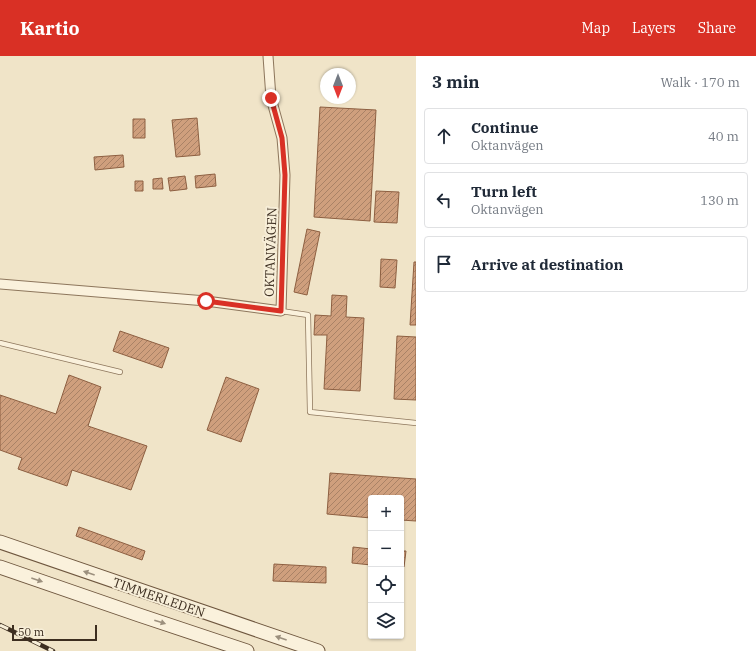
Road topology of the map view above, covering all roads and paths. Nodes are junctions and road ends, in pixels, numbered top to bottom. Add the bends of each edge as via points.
1 (268, 56) edge
2 (0, 284) edge
3 (281, 311) junction
4 (0, 343) edge
5 (120, 372) dead end
6 (416, 422) edge
7 (0, 542) edge
8 (0, 567) edge
9 (247, 651) edge
10 (318, 651) edge

1 - 3 street, OKTANVÄGEN via 271,98 282,138 285,175
2 - 3 street, OKTANVÄGEN via 206,301
3 - 6 lane via 308,315 310,412
4 - 5 lane
10 -> 7 main road, TIMMERLEDEN
8 -> 9 main road, TIMMERLEDEN

